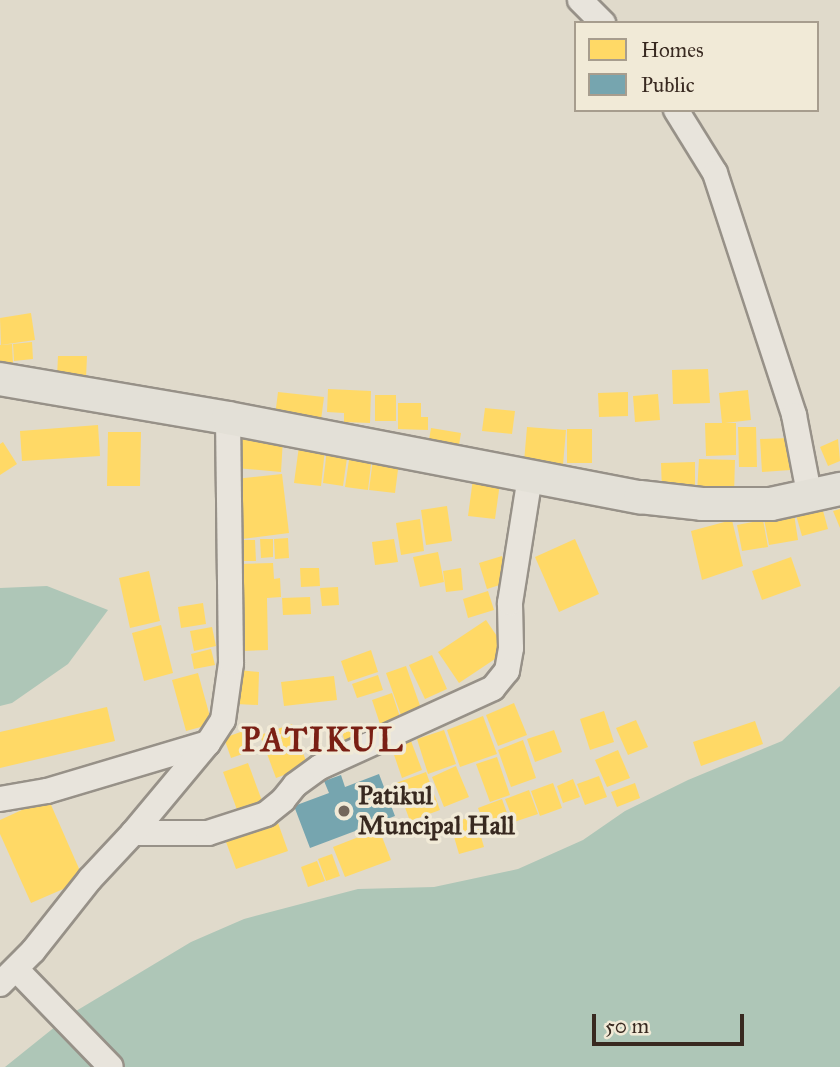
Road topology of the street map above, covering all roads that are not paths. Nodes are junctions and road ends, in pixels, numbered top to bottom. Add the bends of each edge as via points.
1 (580, 0) edge
2 (601, 21) edge
3 (677, 112) edge
4 (0, 379) edge
5 (228, 418) junction
6 (530, 477) junction
7 (840, 489) edge
8 (810, 498) junction
9 (208, 743) junction
10 (0, 799) edge
11 (133, 833) junction
12 (8, 977) edge
13 (111, 1067) edge

1 - 2 street
3 - 8 street via 715,173 794,415
4 - 5 main road
5 - 6 main road
5 - 9 street via 231,663 223,720
6 - 8 main road via 702,504 771,504
6 - 11 street via 510,603 507,671 493,688 320,767 266,814 208,833
7 - 8 main road
9 - 10 street via 47,791
9 - 11 street
11 - 12 street
12 - 13 street

